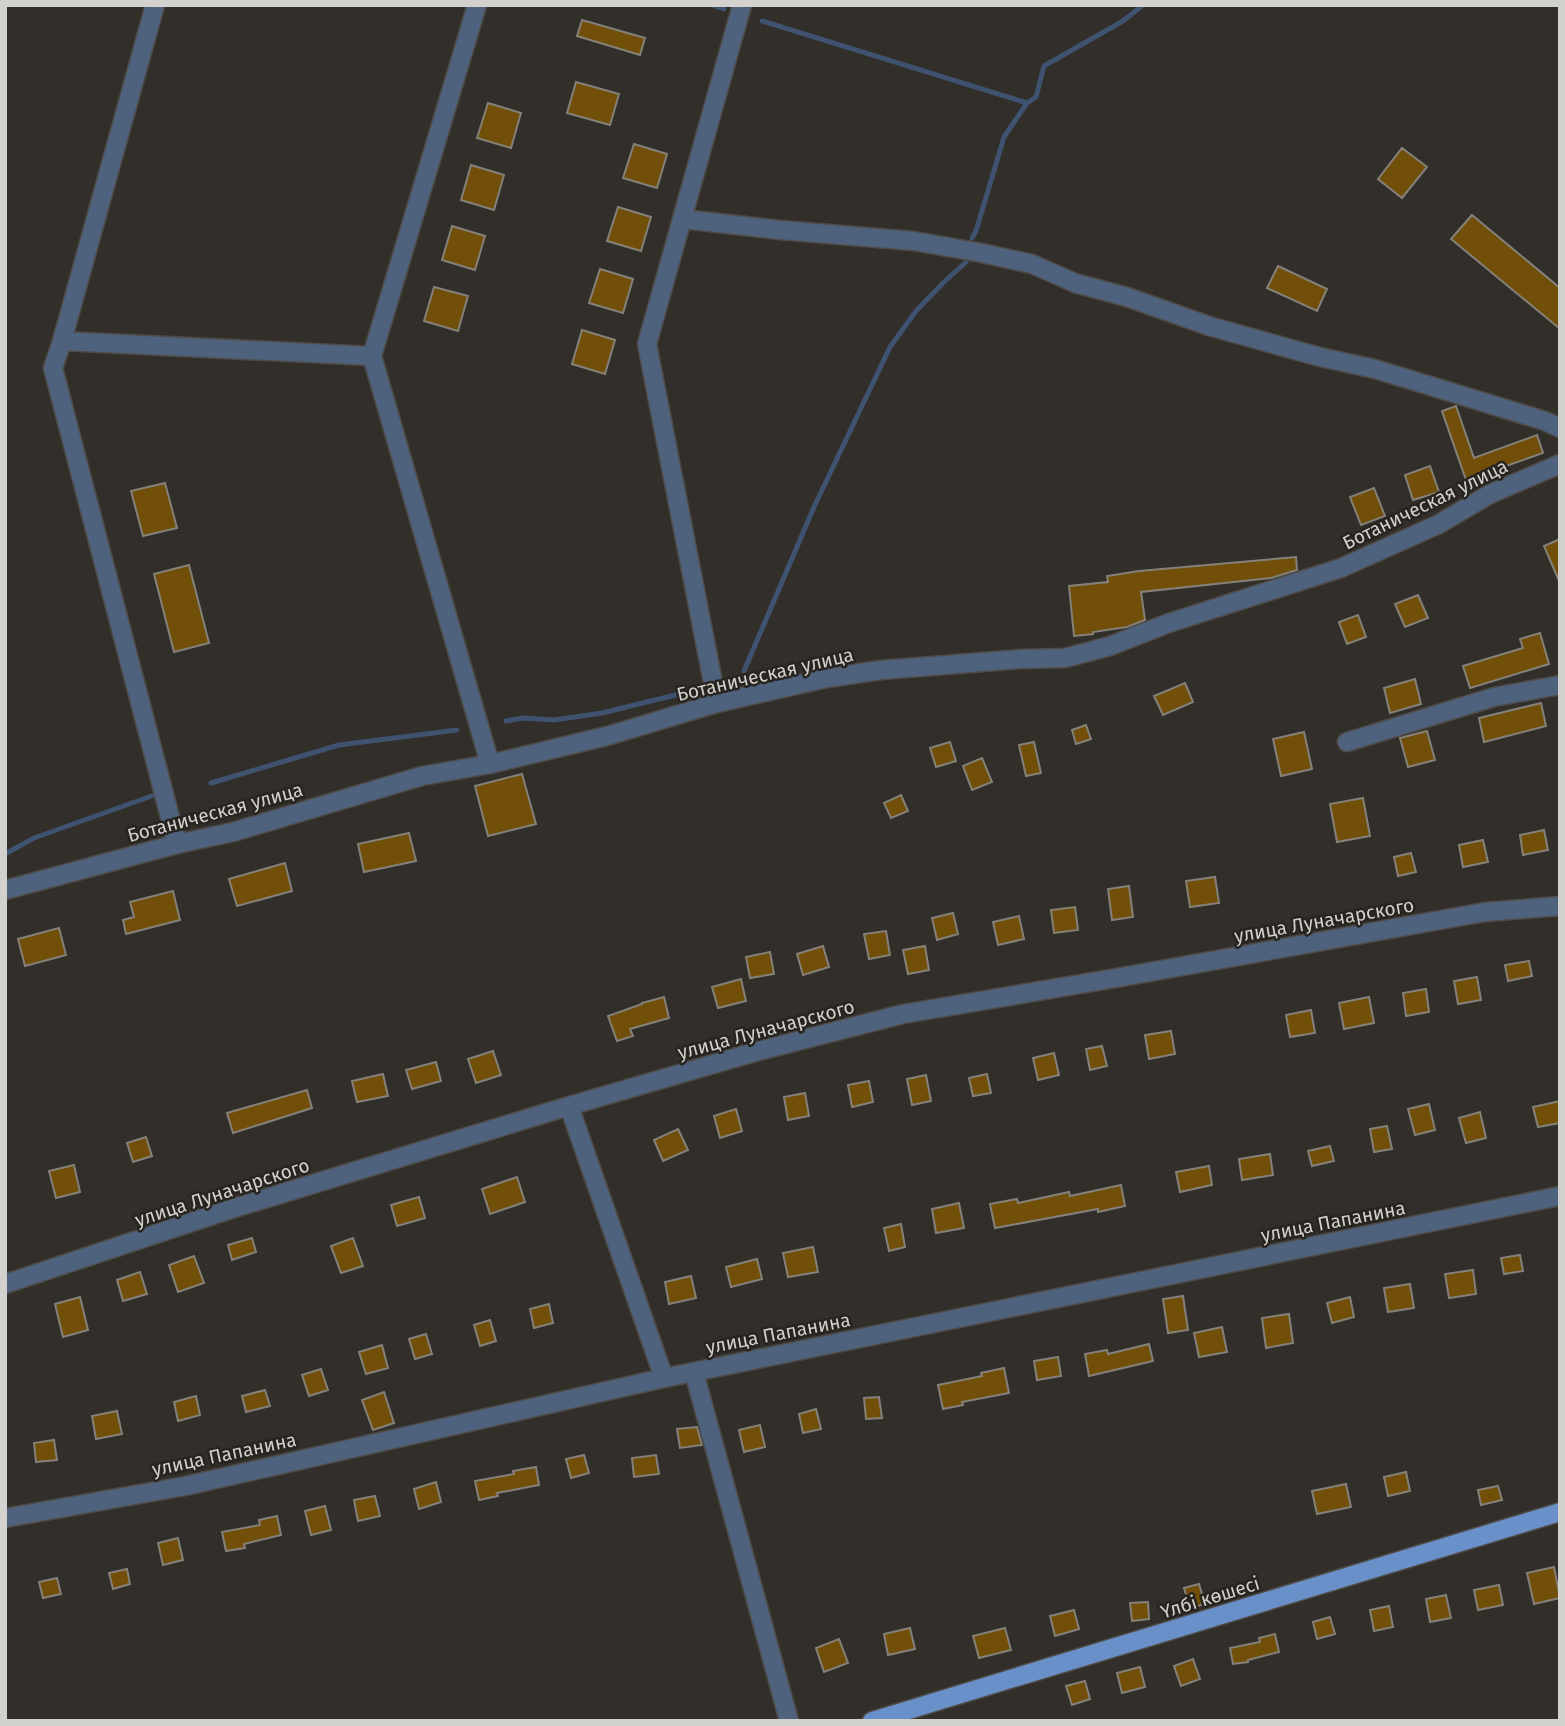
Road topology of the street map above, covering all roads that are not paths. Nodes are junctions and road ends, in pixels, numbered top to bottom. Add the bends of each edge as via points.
1 (155, 5) edge
2 (477, 5) edge
3 (742, 5) edge
4 (683, 219) junction
5 (62, 341) junction
6 (372, 356) junction
7 (1560, 428) edge
8 (1560, 464) edge
9 (1560, 685) edge
10 (717, 703) junction
11 (1347, 742) dead end
12 (489, 764) junction
13 (177, 844) junction
14 (5, 890) edge
15 (1560, 905) edge
16 (569, 1107) junction
17 (1560, 1196) edge
18 (5, 1284) edge
19 (694, 1372) junction
20 (664, 1378) junction
21 (1560, 1512) edge
22 (5, 1518) edge
23 (899, 1717) edge
24 (789, 1721) edge
25 (872, 1721) edge

1 - 5 street
2 - 6 street
3 - 4 street
4 - 7 street via 914,240 1032,264 1075,283 1127,296 1209,326 1375,369
4 - 10 street via 647,344
5 - 6 street
5 - 13 street via 53,368
6 - 12 street
8 - 10 street, Ботаническая улица via 1341,568 1110,646 1065,657 868,671
9 - 11 street via 1494,697
10 - 12 street, Ботаническая улица
12 - 13 street, Ботаническая улица via 422,776
13 - 14 street, Ботаническая улица
15 - 16 street, улица Луначарского via 1485,912 903,1014
16 - 18 street, улица Луначарского via 231,1209
16 - 20 street
17 - 19 street, улица Папанина
19 - 20 street, улица Папанина
19 - 24 street
20 - 22 street, улица Папанина via 185,1486
21 - 23 main road, Үлбі көшесі
23 - 25 main road, Үлбі көшесі

